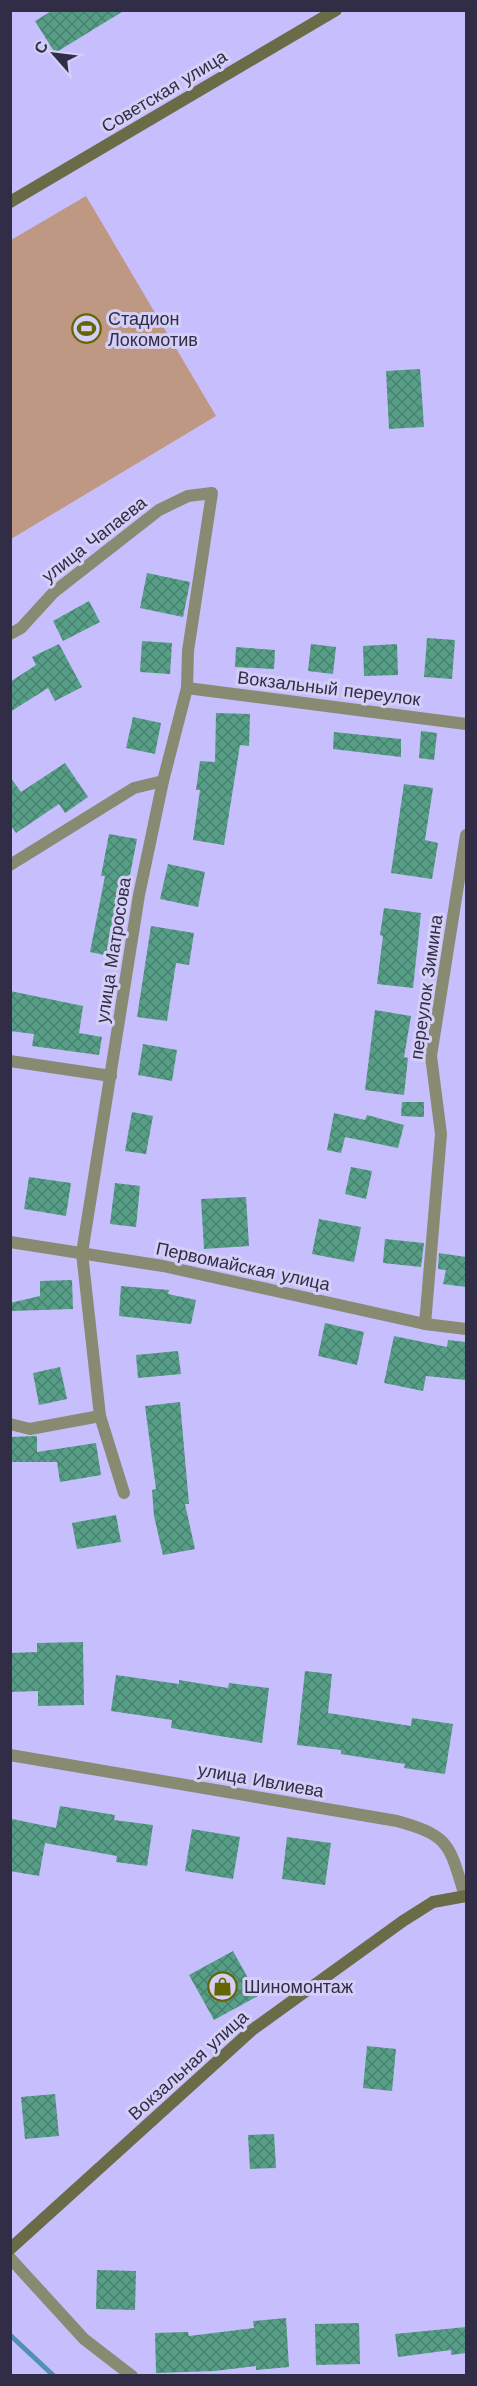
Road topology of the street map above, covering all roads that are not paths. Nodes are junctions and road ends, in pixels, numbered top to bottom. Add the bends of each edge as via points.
1 (336, 10) edge
2 (10, 202) edge
3 (212, 493) joint
4 (10, 634) edge
5 (187, 688) junction
6 (466, 724) edge
7 (163, 782) junction
8 (466, 835) edge
9 (10, 865) edge
10 (10, 1061) edge
11 (111, 1076) junction
12 (10, 1242) edge
13 (82, 1253) junction
14 (425, 1324) junction
15 (466, 1329) edge
16 (100, 1416) junction
17 (10, 1424) edge
18 (124, 1493) dead end
19 (10, 1755) edge
20 (466, 1896) edge
21 (10, 2248) edge
22 (10, 2258) edge
23 (132, 2376) edge

1 - 2 street, Советская улица
3 - 4 street, улица Чапаева via 188,496 159,510 54,592 21,628
3 - 5 street, улица Матросова via 188,651
5 - 6 street, Вокзальный переулок
5 - 7 street, улица Матросова
7 - 9 street via 134,788
7 - 11 street, улица Матросова via 139,895
8 - 14 street, переулок Зимина via 431,1056 441,1134
10 - 11 street
11 - 13 street, улица Матросова
12 - 13 street, Первомайская улица
13 - 14 street, Первомайская улица via 163,1266
13 - 16 street, улица Матросова
14 - 15 street, Первомайская улица
16 - 17 street via 30,1430
16 - 18 street, улица Матросова
19 - 20 street, улица Ивлиева via 397,1821 428,1830 450,1849
20 - 21 street, Вокзальная улица via 433,1902 252,2030
22 - 23 street via 84,2340

